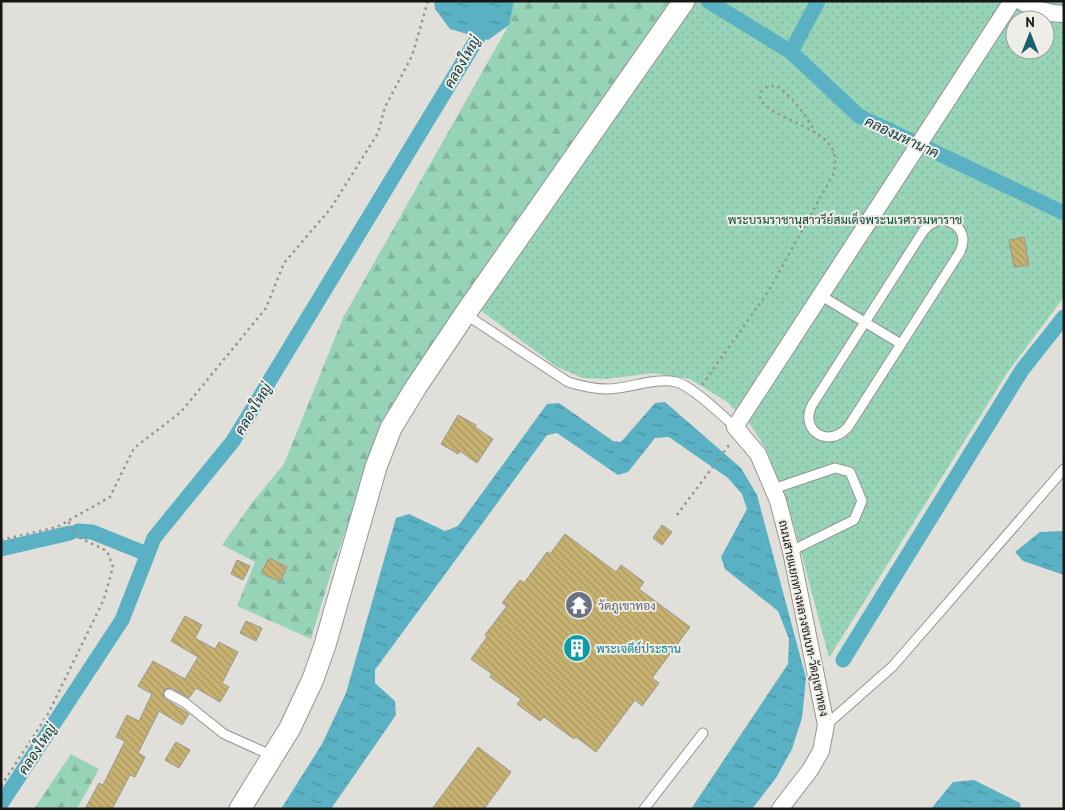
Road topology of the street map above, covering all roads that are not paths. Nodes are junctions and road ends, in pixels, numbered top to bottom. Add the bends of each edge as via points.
1 (684, 1) edge
2 (1012, 1) edge
3 (1021, 1) edge
4 (1064, 14) edge
5 (820, 295) junction
6 (465, 314) junction
7 (865, 322) junction
8 (901, 344) junction
9 (735, 427) junction
10 (1064, 469) edge
11 (773, 489) junction
12 (791, 551) junction
13 (169, 694) dead end
14 (826, 725) junction
15 (703, 733) dead end
16 (273, 756) junction
17 (240, 809) edge
18 (644, 809) edge
19 (780, 809) edge

1 - 6 street
2 - 5 street
3 - 4 street
5 - 7 lane
5 - 9 street
6 - 9 lane via 568,382 607,389 676,382 690,389
6 - 16 street via 391,428 376,466 313,679
7 - 8 lane
7 - 8 lane via 809,410 809,422 821,436 833,437 844,432
7 - 8 lane via 924,230 939,220 951,222 960,229 963,246
9 - 11 street, ถนนสายแยกทางหลวงชนบท-วัดภูเขาทอง via 758,454
10 - 14 lane via 893,666
11 - 12 street, ถนนสายแยกทางหลวงชนบท-วัดภูเขาทอง
11 - 12 lane via 835,468 850,472 862,502 854,520
12 - 14 street, ถนนสายแยกทางหลวงชนบท-วัดภูเขาทอง
13 - 16 lane via 224,734
14 - 19 street, ถนนสายแยกทางหลวงชนบท-วัดภูเขาทอง via 821,751
15 - 18 lane
16 - 17 street

